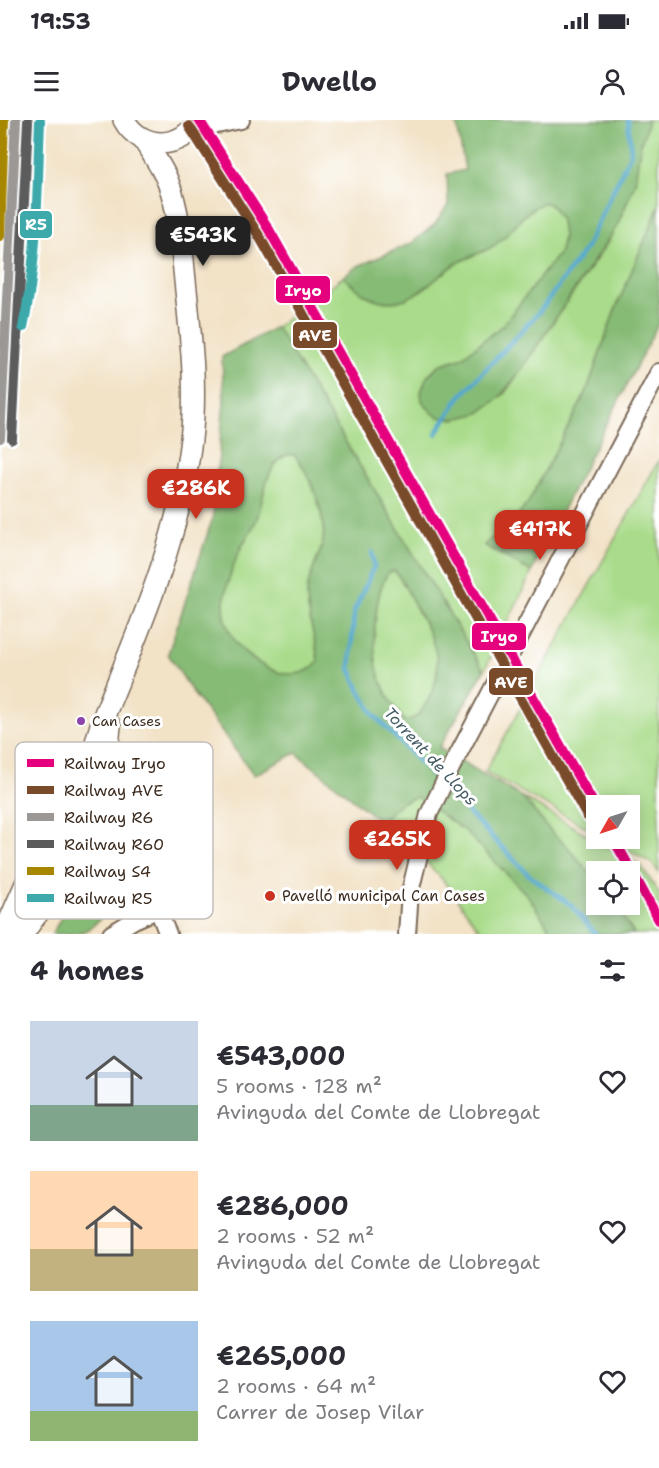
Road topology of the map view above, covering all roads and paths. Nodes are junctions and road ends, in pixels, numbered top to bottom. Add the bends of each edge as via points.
1 (124, 120) edge
2 (241, 120) edge
3 (189, 130) edge
4 (143, 139) junction
5 (168, 183) junction
6 (659, 372) edge
7 (115, 691) junction
8 (95, 742) edge
9 (108, 742) edge
10 (15, 910) edge
11 (33, 919) edge
12 (136, 919) edge
13 (161, 919) edge
14 (4, 934) edge
15 (23, 934) edge
16 (111, 934) edge
17 (168, 934) edge
18 (407, 934) edge

1 - 4 main road
2 - 3 street
3 - 4 main road via 160,144
3 - 5 main road via 172,151
4 - 5 main road
5 - 7 main road via 175,207 191,333 191,437 174,531
6 - 18 street via 429,813 410,892
7 - 8 main road
7 - 9 main road
10 - 14 main road
11 - 15 main road
12 - 16 street
13 - 17 street

